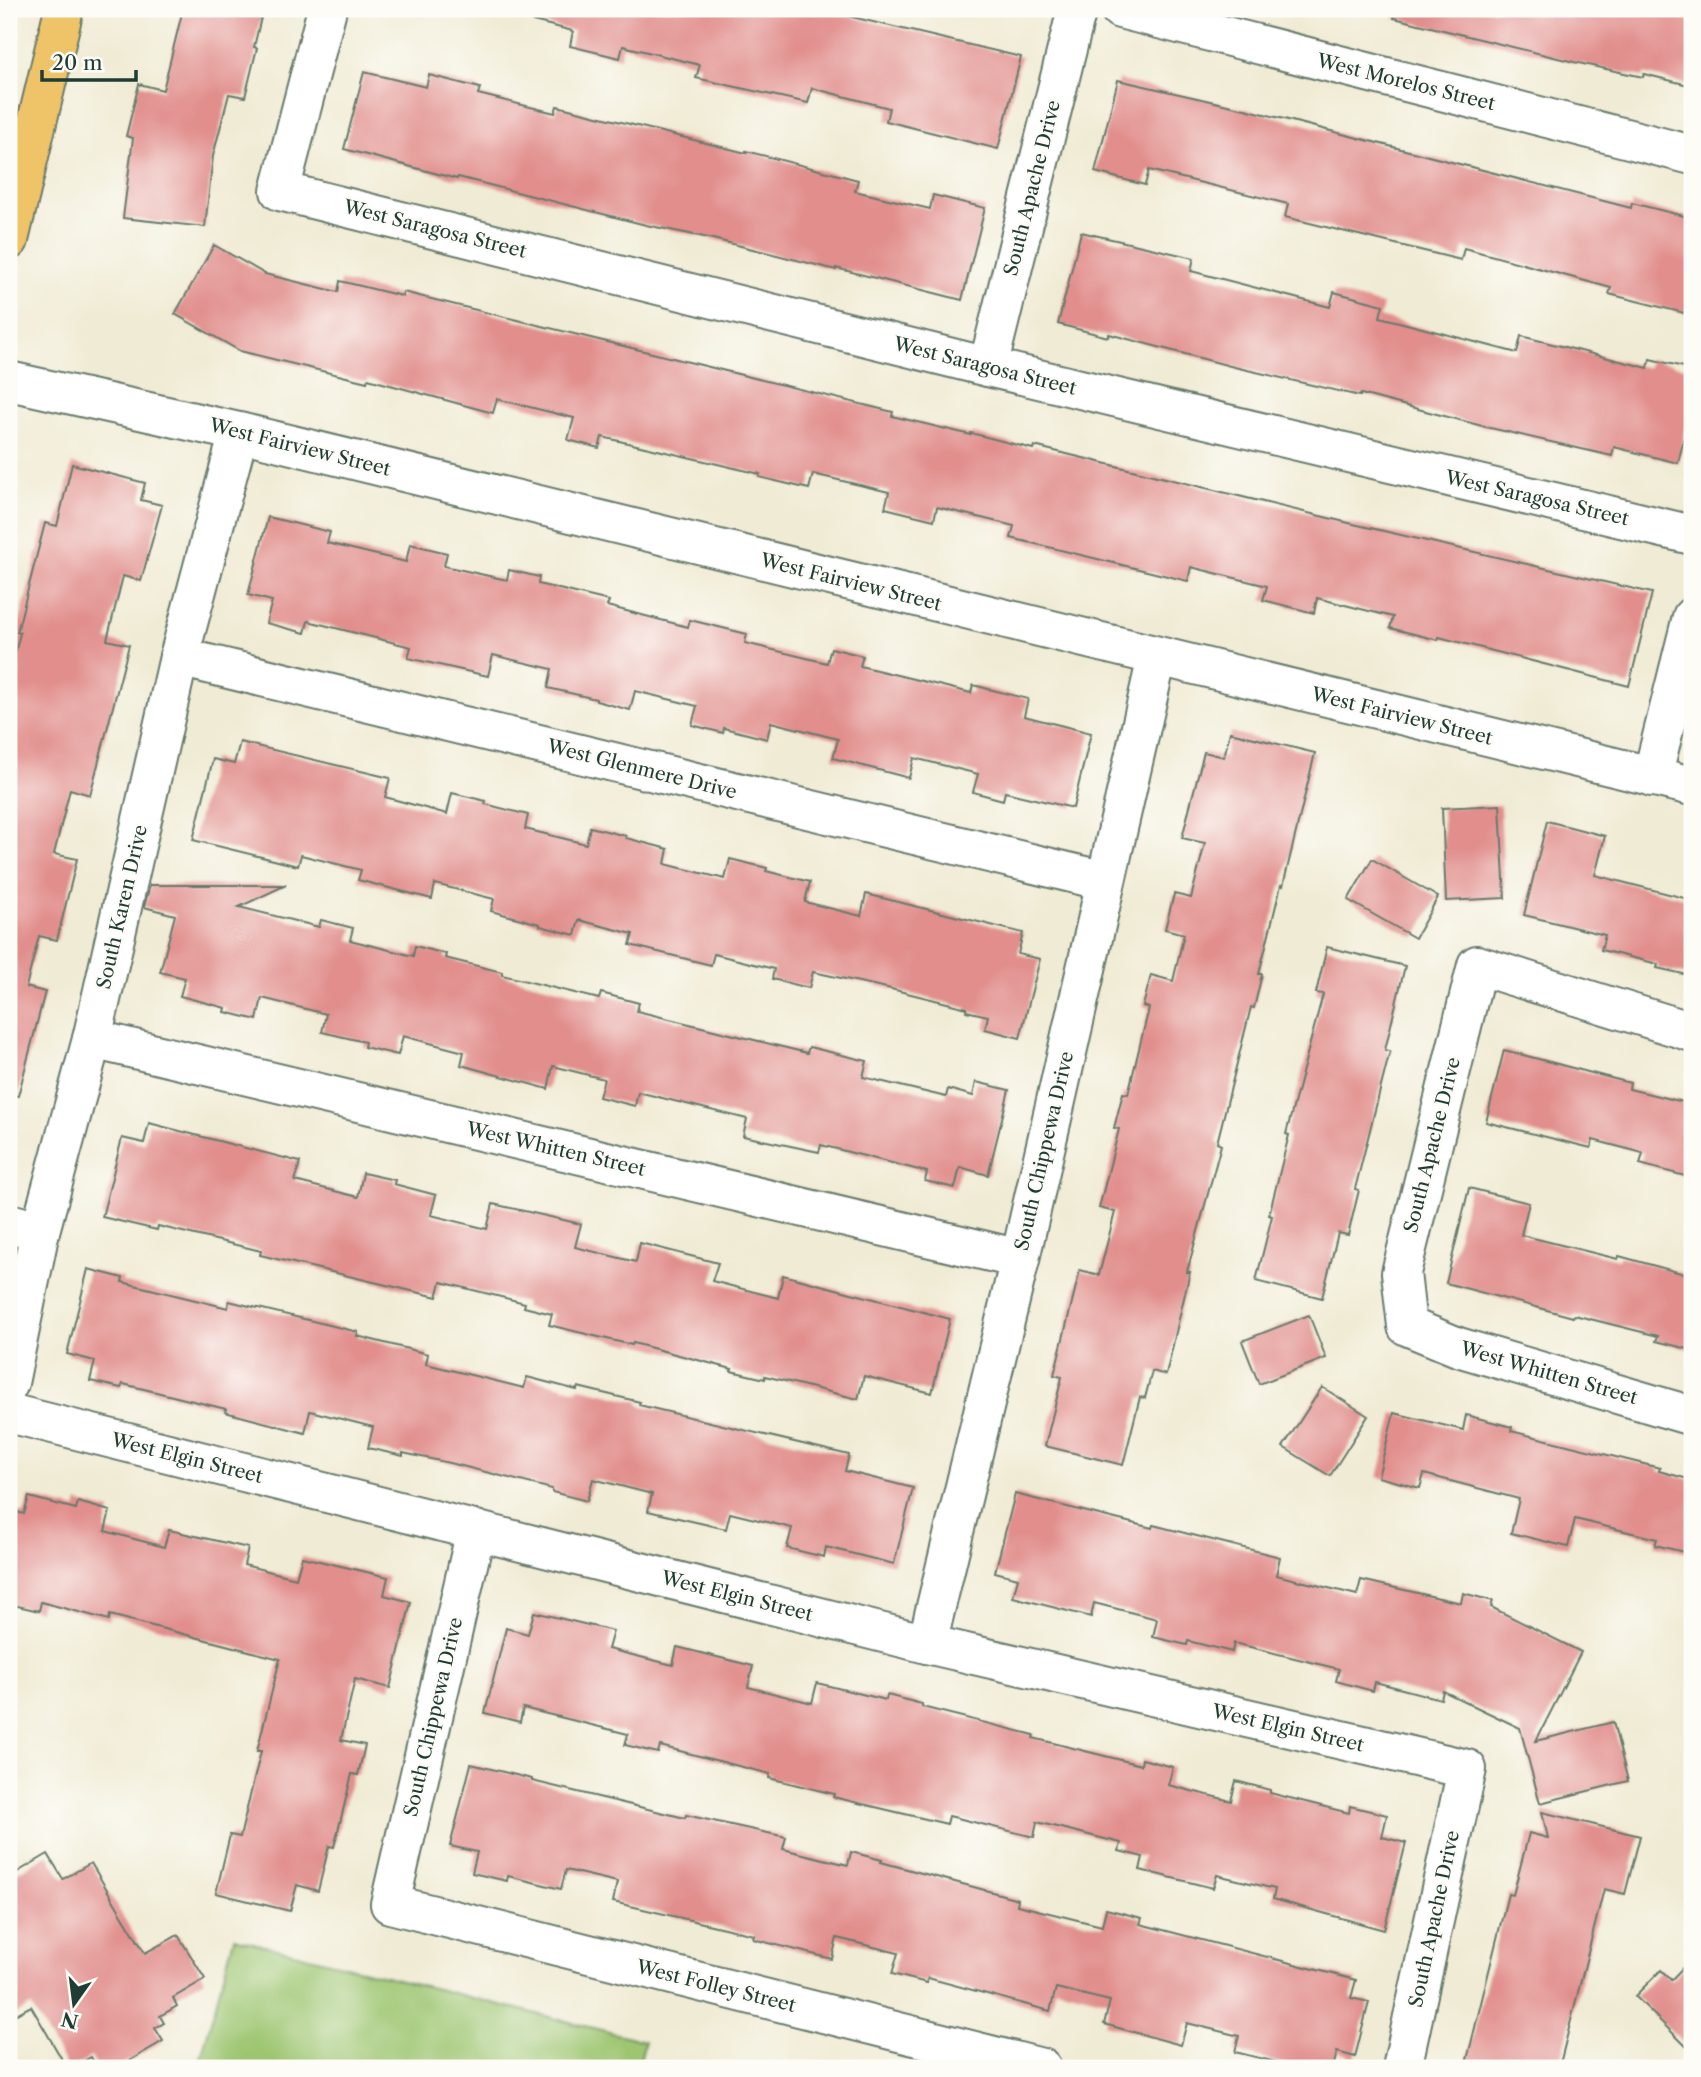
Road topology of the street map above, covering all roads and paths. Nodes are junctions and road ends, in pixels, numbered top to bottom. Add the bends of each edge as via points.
1 (64, 9) edge
2 (327, 9) edge
3 (1077, 9) edge
4 (1120, 9) edge
5 (1692, 155) edge
6 (9, 240) edge
7 (988, 367) junction
8 (9, 381) edge
9 (239, 432) junction
10 (1692, 535) edge
11 (1692, 617) edge
12 (179, 657) junction
13 (1157, 657) junction
14 (1652, 777) junction
15 (1692, 786) edge
16 (1105, 881) junction
17 (1692, 1032) edge
18 (92, 1039) junction
19 (24, 1227) edge
20 (1020, 1259) junction
21 (1407, 1326) joint
22 (9, 1382) edge
23 (9, 1413) edge
24 (1692, 1416) edge
25 (476, 1530) junction
26 (927, 1644) junction
27 (1467, 1769) joint
28 (390, 1904) joint
29 (1042, 2068) edge
30 (1402, 2068) edge

1 - 6 main road
2 - 7 street, West Saragosa Street via 280,191
3 - 7 street, South Apache Drive
4 - 5 street, West Morelos Street
7 - 10 street, West Saragosa Street
8 - 9 street, West Fairview Street
9 - 12 street, South Karen Drive
9 - 13 street, West Fairview Street
11 - 14 street
12 - 16 street, West Glenmere Drive
12 - 18 street, South Karen Drive
13 - 14 street, West Fairview Street
13 - 16 street, South Chippewa Drive
14 - 15 street, West Fairview Street
16 - 20 street, South Chippewa Drive
17 - 21 street, South Apache Drive via 1477,965 1401,1273
18 - 19 street, South Karen Drive
18 - 20 street, West Whitten Street
19 - 22 street, South Karen Drive
20 - 26 street, South Chippewa Drive
21 - 24 street, West Whitten Street via 1458,1347
23 - 25 street, West Elgin Street
25 - 26 street, West Elgin Street
25 - 28 street, South Chippewa Drive
26 - 27 street, West Elgin Street
27 - 30 street, South Apache Drive
28 - 29 street, West Folley Street

